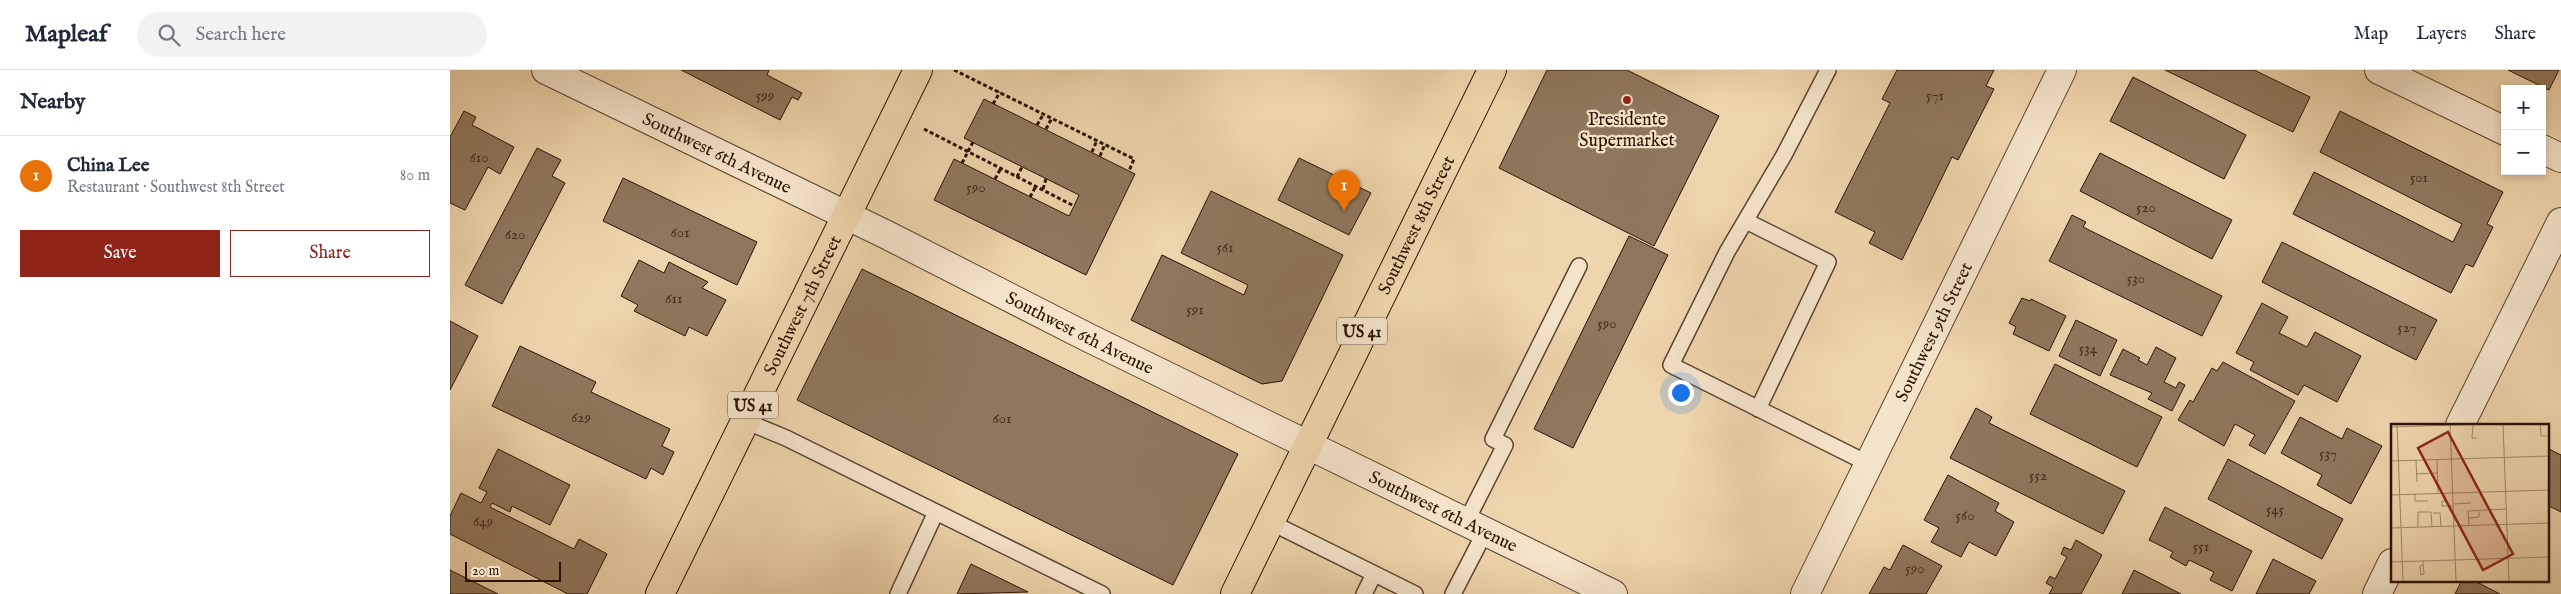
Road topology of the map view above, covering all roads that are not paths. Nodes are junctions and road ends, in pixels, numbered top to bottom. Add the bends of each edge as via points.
1 (546, 70) edge
2 (918, 70) edge
3 (1492, 70) edge
4 (1828, 70) edge
5 (2062, 70) edge
6 (2380, 70) edge
7 (2501, 128) edge
8 (2546, 151) edge
9 (2561, 158) edge
10 (847, 216) junction
11 (1746, 221) junction
12 (2561, 222) edge
13 (1579, 266) dead end
14 (1758, 409) junction
15 (745, 421) junction
16 (2460, 424) edge
17 (1307, 445) junction
18 (1869, 464) junction
19 (936, 512) junction
20 (1270, 522) junction
21 (1476, 527) junction
22 (2391, 565) edge
23 (1374, 574) junction
24 (660, 594) edge
25 (898, 594) edge
26 (1102, 594) edge
27 (1236, 594) edge
28 (1364, 594) edge
29 (1414, 594) edge
30 (1453, 594) edge
31 (1613, 594) edge
32 (1805, 594) edge
33 (2377, 594) edge

1 - 10 street, Southwest 6th Avenue
2 - 10 main road, Southwest 7th Street / US 41
3 - 17 main road, Southwest 8th Street / US 41
4 - 11 lane
5 - 18 street, Southwest 9th Street
6 - 7 street
8 - 9 street
10 - 15 main road, Southwest 7th Street / US 41
10 - 17 street, Southwest 6th Avenue
11 - 14 lane via 1828,262
11 - 14 lane via 1670,365
12 - 16 street
13 - 21 lane via 1493,439 1505,445
14 - 18 lane
15 - 19 lane
15 - 24 main road, Southwest 7th Street / US 41
17 - 20 main road, Southwest 8th Street / US 41
17 - 21 street, Southwest 6th Avenue
18 - 32 street, Southwest 9th Street
19 - 25 lane
19 - 26 lane
20 - 23 lane
20 - 27 main road, Southwest 8th Street / US 41
21 - 30 lane
21 - 31 street, Southwest 6th Avenue
22 - 33 street
23 - 28 lane
23 - 29 lane

